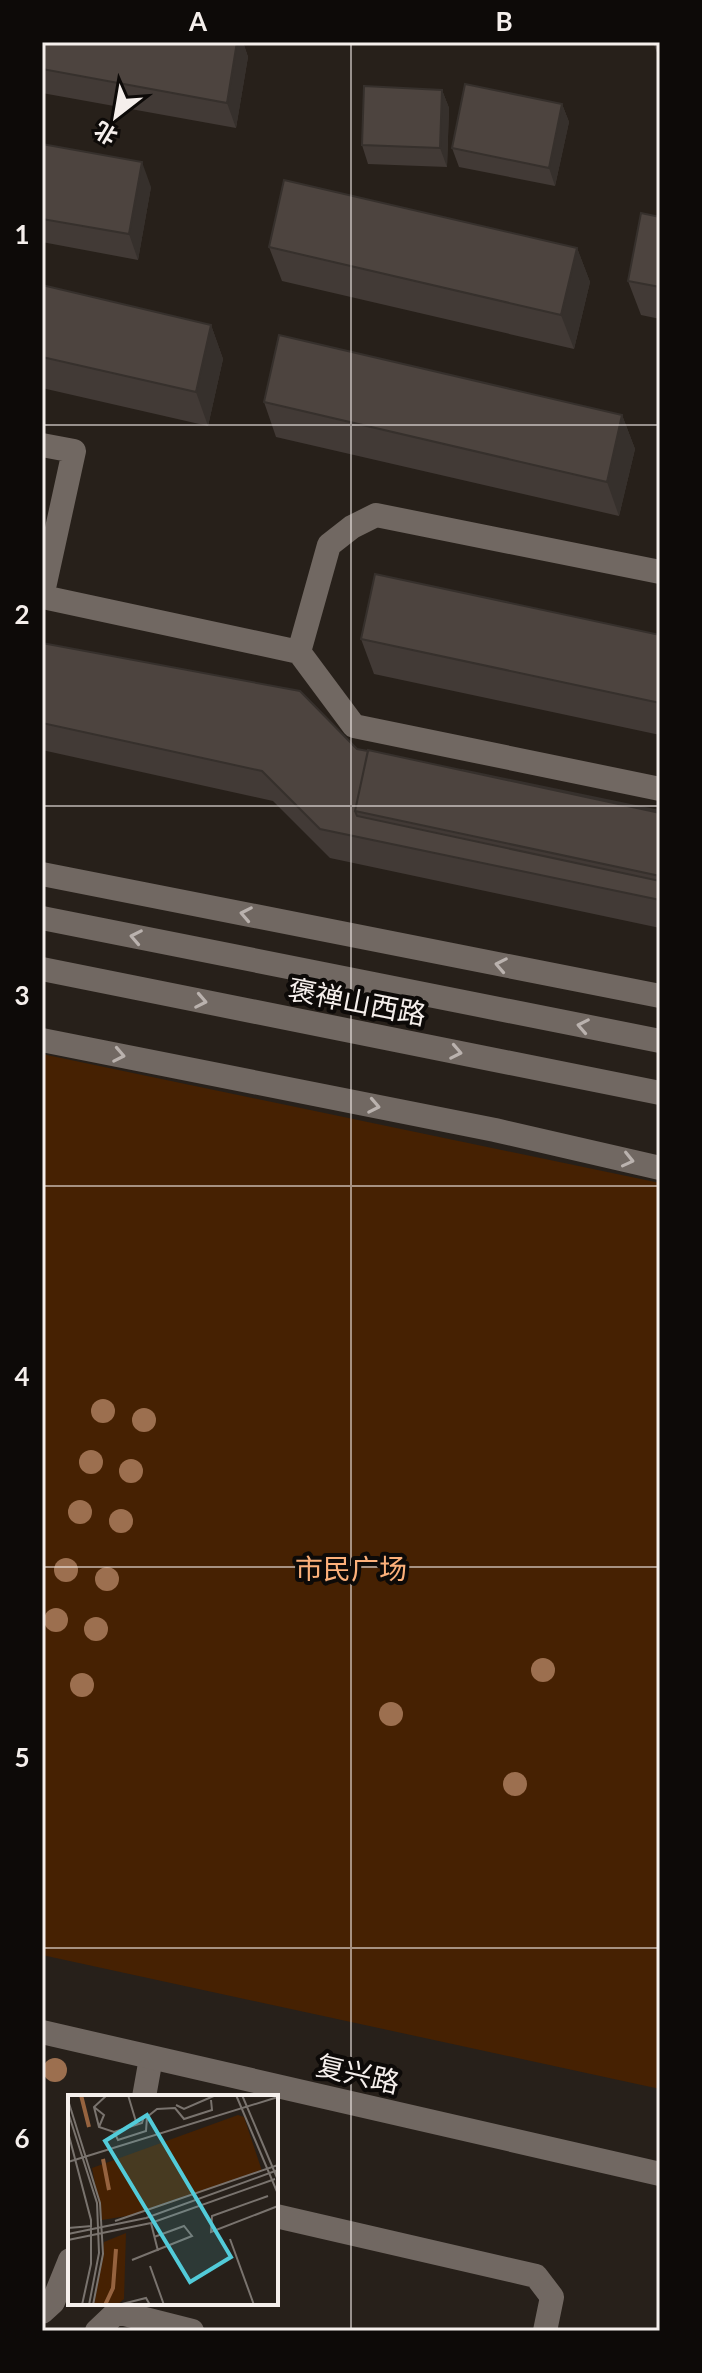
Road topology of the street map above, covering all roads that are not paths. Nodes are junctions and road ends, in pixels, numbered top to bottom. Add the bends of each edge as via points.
1 (42, 445) edge
2 (660, 572) edge
3 (42, 597) edge
4 (299, 652) junction
5 (660, 789) edge
6 (42, 874) edge
7 (42, 918) edge
8 (42, 969) edge
9 (660, 996) edge
10 (42, 1040) edge
11 (660, 1041) edge
12 (660, 1093) edge
13 (660, 1168) edge
14 (42, 2032) edge
15 (151, 2058) junction
16 (144, 2095) edge
17 (660, 2174) edge
18 (278, 2216) edge
19 (68, 2265) edge
20 (117, 2307) edge
21 (42, 2312) edge
22 (187, 2330) edge
23 (97, 2331) edge
24 (545, 2331) edge

1 - 3 street via 74,451
2 - 4 street via 376,515 329,545
3 - 4 street
4 - 5 street via 354,726
9 -> 6 street
11 -> 7 street, 褒禅山西路
8 -> 12 street, 褒禅山西路
10 -> 13 street
14 - 15 street, 复兴路
15 - 16 street
15 - 17 street, 复兴路
18 - 24 street via 536,2276 552,2297
19 - 21 street via 53,2302
20 - 22 street
20 - 23 street

